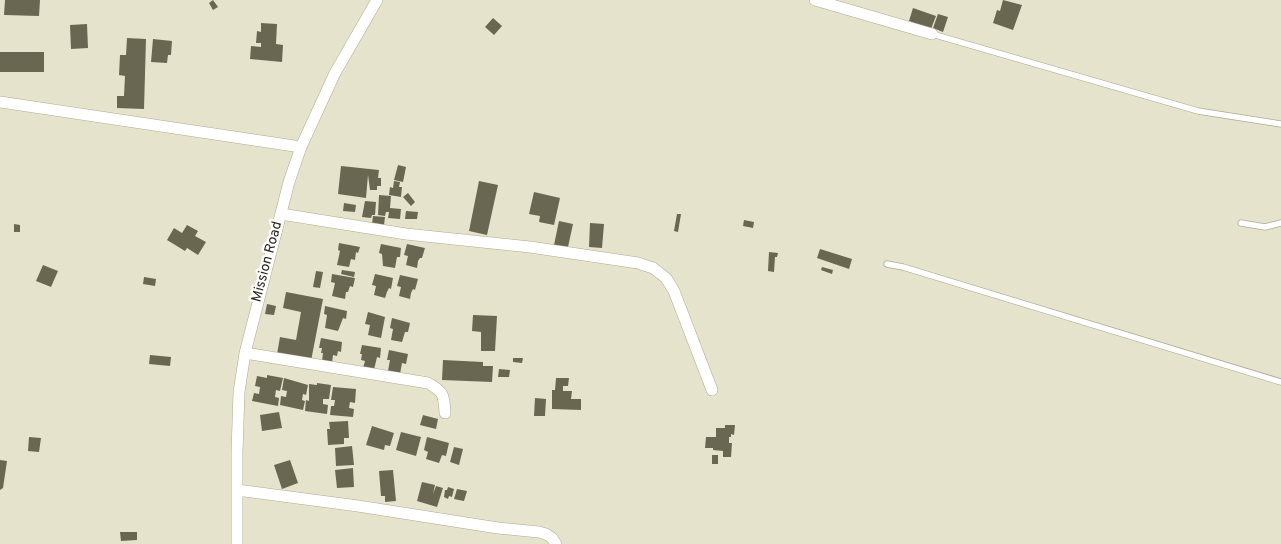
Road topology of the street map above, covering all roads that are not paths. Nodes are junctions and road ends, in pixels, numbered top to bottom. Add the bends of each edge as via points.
1 (377, 0) edge
2 (815, 0) edge
3 (932, 34) joint
4 (0, 102) edge
5 (1281, 124) edge
6 (300, 147) junction
7 (281, 214) junction
8 (1241, 223) dead end
9 (1281, 223) edge
10 (887, 264) dead end
11 (244, 353) junction
12 (1281, 382) edge
13 (712, 390) dead end
14 (445, 413) dead end
15 (237, 490) junction
16 (237, 544) edge
17 (556, 544) edge

1 - 6 street, Mission Road via 335,73
2 - 3 street
3 - 5 lane via 1198,111
4 - 6 street
6 - 7 street, Mission Road
7 - 11 street, Mission Road
7 - 13 street via 406,234 595,256 653,268 666,278 674,291
8 - 9 lane via 1265,227
10 - 12 lane
11 - 14 street via 428,383 444,396
11 - 15 street, Mission Road via 239,392
15 - 16 street, Mission Road
15 - 17 street via 539,532 552,538

